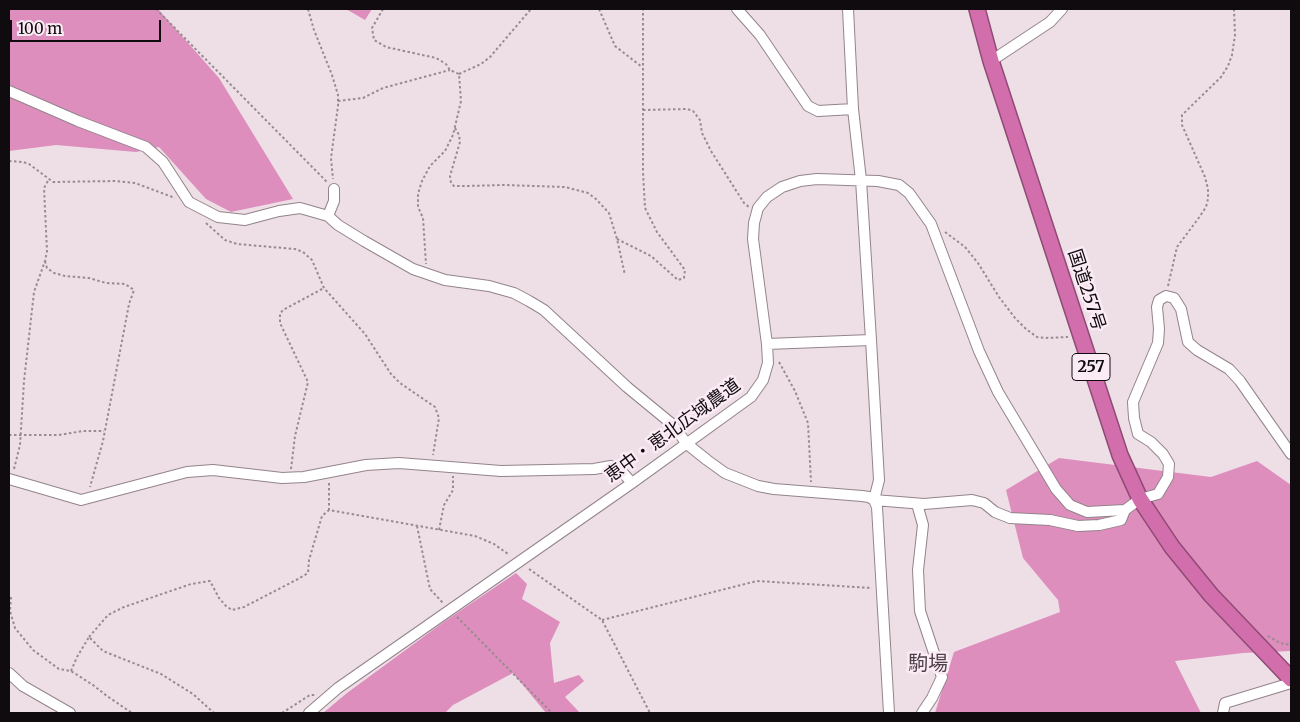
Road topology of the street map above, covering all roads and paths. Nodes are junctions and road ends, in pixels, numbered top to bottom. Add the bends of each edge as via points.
1 (156, 9) edge
2 (308, 9) edge
3 (383, 9) edge
4 (531, 9) edge
5 (599, 9) edge
6 (643, 9) edge
7 (737, 9) edge
8 (848, 9) edge
9 (977, 9) edge
10 (1062, 9) edge
11 (1234, 9) edge
12 (991, 61) junction
13 (642, 68) junction
14 (450, 70) junction
15 (458, 74) junction
16 (9, 90) edge
17 (338, 101) junction
18 (853, 109) junction
19 (643, 110) junction
20 (455, 128) junction
21 (9, 161) edge
22 (49, 179) junction
23 (861, 180) junction
24 (334, 189) junction
25 (187, 199) junction
26 (200, 208) junction
27 (757, 212) junction
28 (328, 216) junction
29 (933, 231) junction
30 (617, 239) junction
31 (45, 261) junction
32 (424, 274) junction
33 (625, 276) dead end
34 (324, 288) junction
35 (1166, 296) junction
36 (1080, 334) junction
37 (871, 340) junction
38 (767, 344) junction
39 (768, 358) junction
40 (104, 431) junction
41 (9, 435) edge
42 (20, 435) junction
43 (687, 444) junction
44 (1291, 454) edge
45 (432, 465) junction
46 (455, 467) junction
47 (329, 471) junction
48 (290, 478) junction
49 (10, 480) edge
50 (632, 483) junction
51 (811, 492) junction
52 (86, 499) junction
53 (1140, 499) junction
54 (874, 500) junction
55 (917, 504) junction
56 (329, 510) junction
57 (1125, 510) junction
58 (417, 526) junction
59 (439, 530) junction
60 (508, 554) dead end
61 (529, 569) dead end
62 (881, 589) junction
63 (10, 597) dead end
64 (450, 609) junction
65 (602, 620) junction
66 (89, 637) junction
67 (71, 671) junction
68 (9, 673) edge
69 (1291, 679) edge
70 (1291, 683) edge
71 (326, 698) junction
72 (70, 713) edge
73 (132, 713) edge
74 (214, 713) edge
75 (282, 713) edge
76 (309, 713) edge
77 (552, 713) edge
78 (650, 713) edge
79 (889, 713) edge
80 (922, 713) edge
81 (1223, 713) edge

1 - 24 path
2 - 17 path
3 - 14 path via 372,28 374,40 386,47 436,58
4 - 15 path via 490,57
5 - 13 path via 614,46
6 - 13 path
7 - 18 street via 760,35 808,106 818,111
8 - 18 street
9 - 12 highway, 国道257号 / 257
10 - 12 street via 1050,22
11 - 35 path via 1236,35 1228,66 1182,115 1182,125 1205,177 1208,199 1206,207 1177,247
12 - 36 highway, 国道257号 / 257
13 - 19 path
14 - 15 path
14 - 17 path via 383,88 363,98
15 - 20 path via 461,101
16 - 25 street via 146,147 163,162
17 - 24 path via 331,158
18 - 23 street
19 - 27 path via 693,111 700,120 702,133 744,203
19 - 30 path via 645,208 657,232 685,270 684,278 678,280 651,256
20 - 30 path via 460,142 450,176 454,186 576,189 596,199 609,213
20 - 32 path via 446,151 430,166 418,194 427,267
21 - 22 path via 29,164
22 - 25 path via 53,182 135,183
22 - 31 path via 44,188
23 - 27 street via 800,181 767,197
23 - 29 street via 899,185 920,206
23 - 37 street
24 - 28 street via 334,201
25 - 26 street
26 - 28 street via 218,217 245,220 300,208
26 - 34 path via 202,219 225,240 237,244 295,248 303,252 312,260
27 - 38 street, 恵中・恵北広域農道 via 753,239
28 - 32 street via 364,241
29 - 36 path via 940,230 965,247 1015,318 1037,337 1062,338
29 - 57 street via 998,392 1056,489 1070,505 1086,512
30 - 33 path
31 - 40 path via 54,273 125,284 134,290 128,304
31 - 42 path via 34,292
32 - 43 street via 489,286 514,293 536,305 672,424
34 - 45 path via 365,334 391,374 435,408 439,418
34 - 48 path via 280,314 280,323 308,382 295,436
35 - 44 street via 1174,298 1181,310 1188,342 1229,369
35 - 53 street via 1159,300 1157,307 1158,343 1133,402 1138,434 1163,454 1169,464 1168,477 1158,494
36 - 53 highway, 国道257号 / 257 via 1120,456
37 - 38 street
37 - 54 street via 879,480
38 - 39 street, 恵中・恵北広域農道
39 - 43 street, 恵中・恵北広域農道 via 762,380 751,396
39 - 51 path via 775,358 782,367 804,408 808,423
40 - 42 path
40 - 52 path
41 - 42 path
42 - 49 path
43 - 50 street, 恵中・恵北広域農道
43 - 51 street via 725,473 742,481 774,490
45 - 46 street
45 - 47 street via 400,463
46 - 50 street via 501,472 611,466
46 - 59 path via 454,490 444,505
47 - 48 street
47 - 56 path
48 - 52 street via 213,470 187,472
49 - 52 street
50 - 64 street, 恵中・恵北広域農道
51 - 54 street
53 - 57 street
53 - 69 highway, 国道257号 / 257 via 1172,547 1211,594
54 - 55 street
54 - 62 street
55 - 57 street via 972,500 1010,518 1050,520 1078,526 1121,520
55 - 80 street via 922,525 918,570 920,611 942,677
56 - 58 path
56 - 66 path via 322,516 308,573 298,579 232,610 219,598 210,580 191,584 108,615
58 - 59 path
58 - 64 path via 430,589
59 - 60 path via 475,536
61 - 65 path
62 - 65 path via 757,581
62 - 79 street
63 - 67 path via 15,628 33,650 59,669
64 - 71 street, 恵中・恵北広域農道
64 - 77 path
65 - 78 path
66 - 67 path
66 - 74 path via 103,651 161,674 193,694
67 - 73 path
68 - 72 street via 23,686
70 - 81 street via 1225,703
71 - 75 path via 310,695
71 - 76 street, 恵中・恵北広域農道

